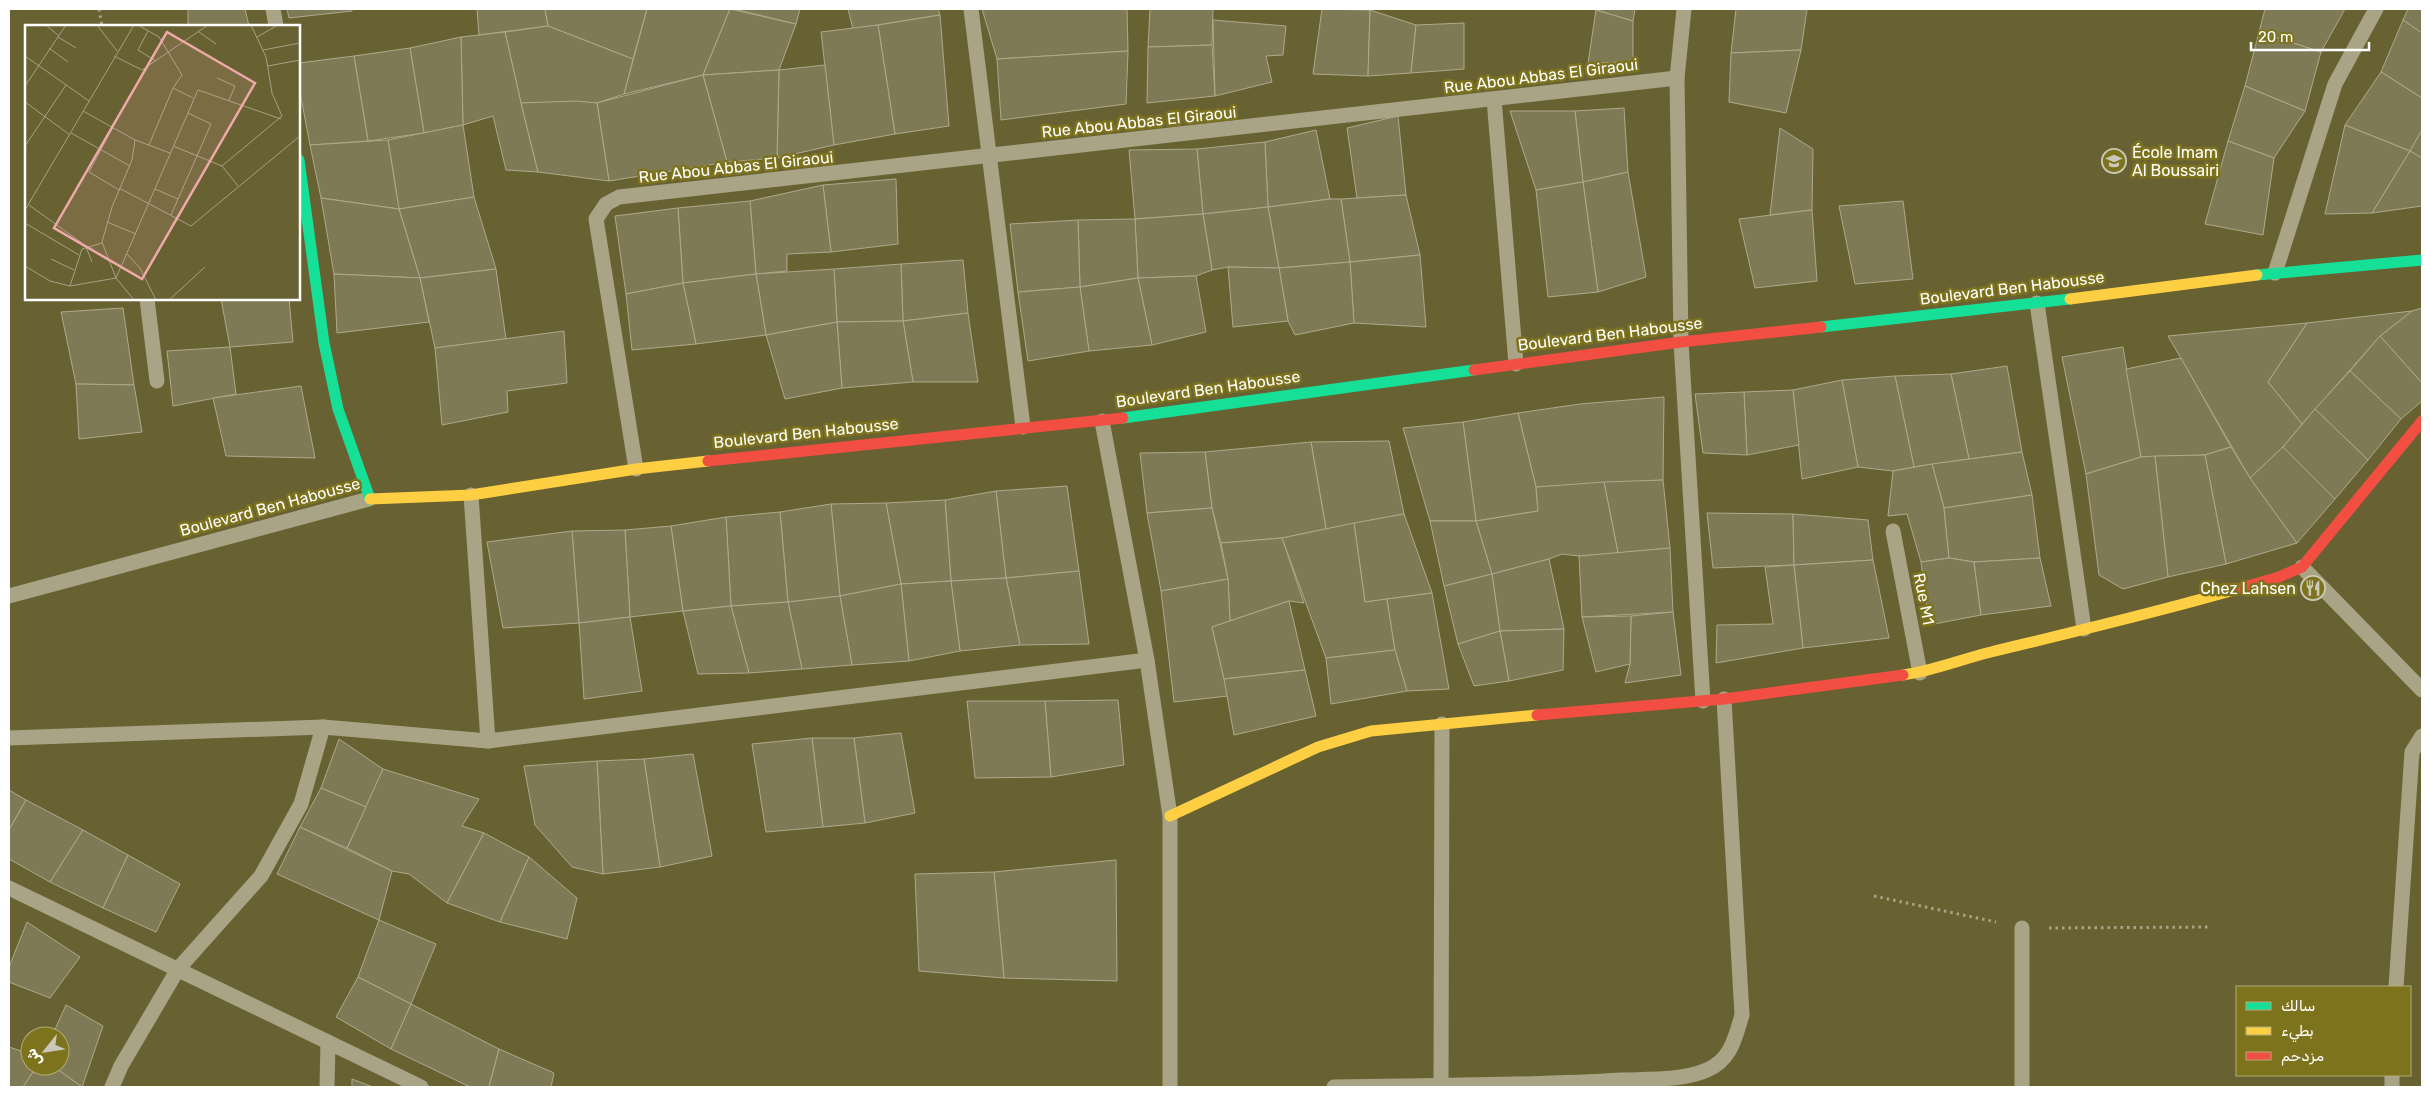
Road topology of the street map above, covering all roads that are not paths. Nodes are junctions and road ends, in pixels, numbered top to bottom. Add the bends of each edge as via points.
1 (273, 9) edge
2 (970, 9) edge
3 (1684, 9) edge
4 (2376, 9) edge
5 (276, 25) edge
6 (1677, 78) junction
7 (1494, 100) junction
8 (988, 157) junction
9 (300, 167) edge
10 (2422, 260) edge
11 (2275, 273) junction
12 (147, 300) edge
13 (2037, 303) junction
14 (1681, 342) junction
15 (1516, 364) junction
16 (158, 381) dead end
17 (1102, 421) junction
18 (2422, 421) edge
19 (1023, 427) junction
20 (636, 469) junction
21 (471, 494) junction
22 (369, 498) junction
23 (1893, 531) dead end
24 (2302, 567) junction
25 (9, 596) edge
26 (2084, 629) junction
27 (1147, 660) junction
28 (1920, 673) junction
29 (2422, 690) edge
30 (1724, 699) junction
31 (1703, 701) junction
32 (1442, 724) junction
33 (322, 728) junction
34 (2422, 736) edge
35 (9, 738) edge
36 (488, 741) junction
37 (1170, 816) junction
38 (9, 888) edge
39 (2022, 928) dead end
40 (178, 970) junction
41 (2396, 986) edge
42 (328, 1042) junction
43 (1441, 1086) edge
44 (112, 1087) edge
45 (327, 1087) edge
46 (421, 1087) edge
47 (1170, 1087) edge
48 (1334, 1087) edge
49 (2022, 1087) edge

1 - 5 street
2 - 8 street
3 - 6 street
4 - 11 street via 2335,84
6 - 7 street, Rue Abou Abbas El Giraoui
6 - 14 street
7 - 8 street, Rue Abou Abbas El Giraoui
7 - 15 street
8 - 19 street
8 - 20 street, Rue Abou Abbas El Giraoui via 619,197 606,204 596,219
9 - 22 street via 324,343 338,409
10 - 11 street, Boulevard Ben Habousse
11 - 13 street, Boulevard Ben Habousse
12 - 16 street
13 - 14 street, Boulevard Ben Habousse
13 - 26 street
14 - 15 street, Boulevard Ben Habousse
14 - 31 street
15 - 17 street, Boulevard Ben Habousse
17 - 19 street, Boulevard Ben Habousse
17 - 27 street
18 - 24 street
19 - 20 street, Boulevard Ben Habousse
20 - 21 street, Boulevard Ben Habousse
21 - 22 street, Boulevard Ben Habousse
21 - 36 street
22 - 25 street, Boulevard Ben Habousse
23 - 28 street, Rue M1
24 - 26 street via 2279,577 2158,612
24 - 29 street
26 - 28 street via 1969,657
27 - 36 street
27 - 37 street
28 - 30 street
30 - 31 street
30 - 43 street via 1742,1016 1731,1051 1707,1070 1685,1076
31 - 32 street
32 - 37 street via 1340,739
32 - 43 street
33 - 35 street
33 - 36 street
33 - 40 street via 301,804 262,876
34 - 41 street via 2412,752 2411,761
37 - 47 street
38 - 40 street
39 - 49 street
40 - 42 street
40 - 44 street
42 - 45 street
42 - 46 street
43 - 48 street

